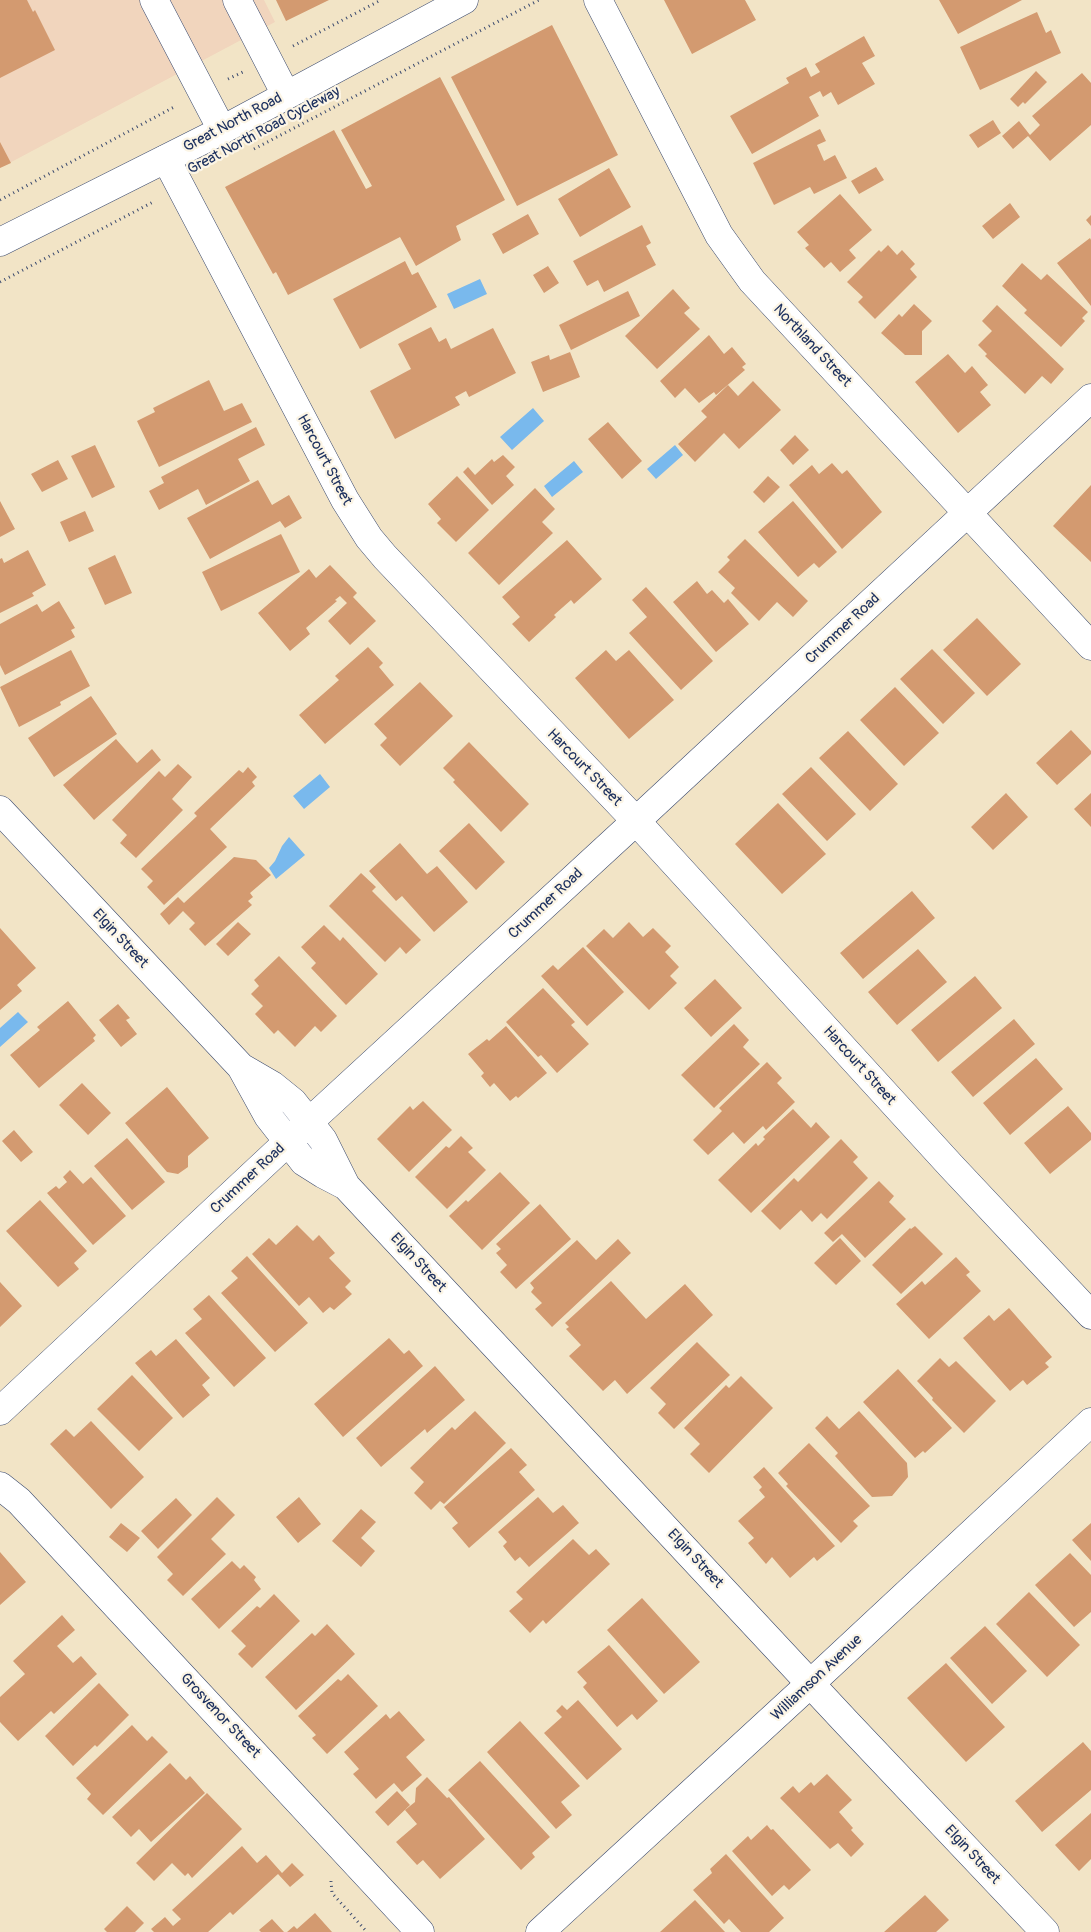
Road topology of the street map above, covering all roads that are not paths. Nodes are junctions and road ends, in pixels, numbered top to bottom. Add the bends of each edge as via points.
1 (154, 0) edge
2 (237, 0) edge
3 (598, 0) edge
4 (449, 3) edge
5 (286, 95) junction
6 (222, 130) junction
7 (166, 159) junction
8 (0, 242) edge
9 (1091, 398) edge
10 (968, 513) junction
11 (1091, 646) edge
12 (0, 810) edge
13 (636, 821) junction
14 (241, 1067) junction
15 (309, 1122) junction
16 (288, 1141) junction
17 (346, 1186) junction
18 (1091, 1315) edge
19 (0, 1411) edge
20 (1091, 1422) edge
21 (0, 1471) edge
22 (10, 1494) edge
23 (811, 1683) junction
24 (420, 1932) edge
25 (540, 1932) edge
26 (1045, 1932) edge

1 - 6 street
2 - 5 street
3 - 10 street, Northland Street via 732,256 752,282
4 - 5 street, Great North Road
5 - 6 street, Great North Road
6 - 7 street, Great North Road
7 - 8 street, Great North Road
7 - 13 street, Harcourt Street via 345,500 369,538
9 - 10 street, Crummer Road
10 - 11 street, Northland Street
10 - 13 street, Crummer Road
12 - 14 street, Elgin Street
13 - 15 street, Crummer Road
13 - 18 street, Harcourt Street
14 - 15 street, Elgin Street via 272,1085 293,1102
14 - 16 street, Elgin Street via 268,1116
15 - 16 street, Crummer Road
15 - 17 street, Elgin Street via 323,1140
16 - 17 street, Elgin Street via 304,1162
16 - 19 street, Crummer Road
17 - 23 street, Elgin Street
20 - 23 street, Williamson Avenue
21 - 22 street, Grosvenor Street
22 - 24 street, Grosvenor Street
23 - 25 street, Williamson Avenue
23 - 26 street, Elgin Street

